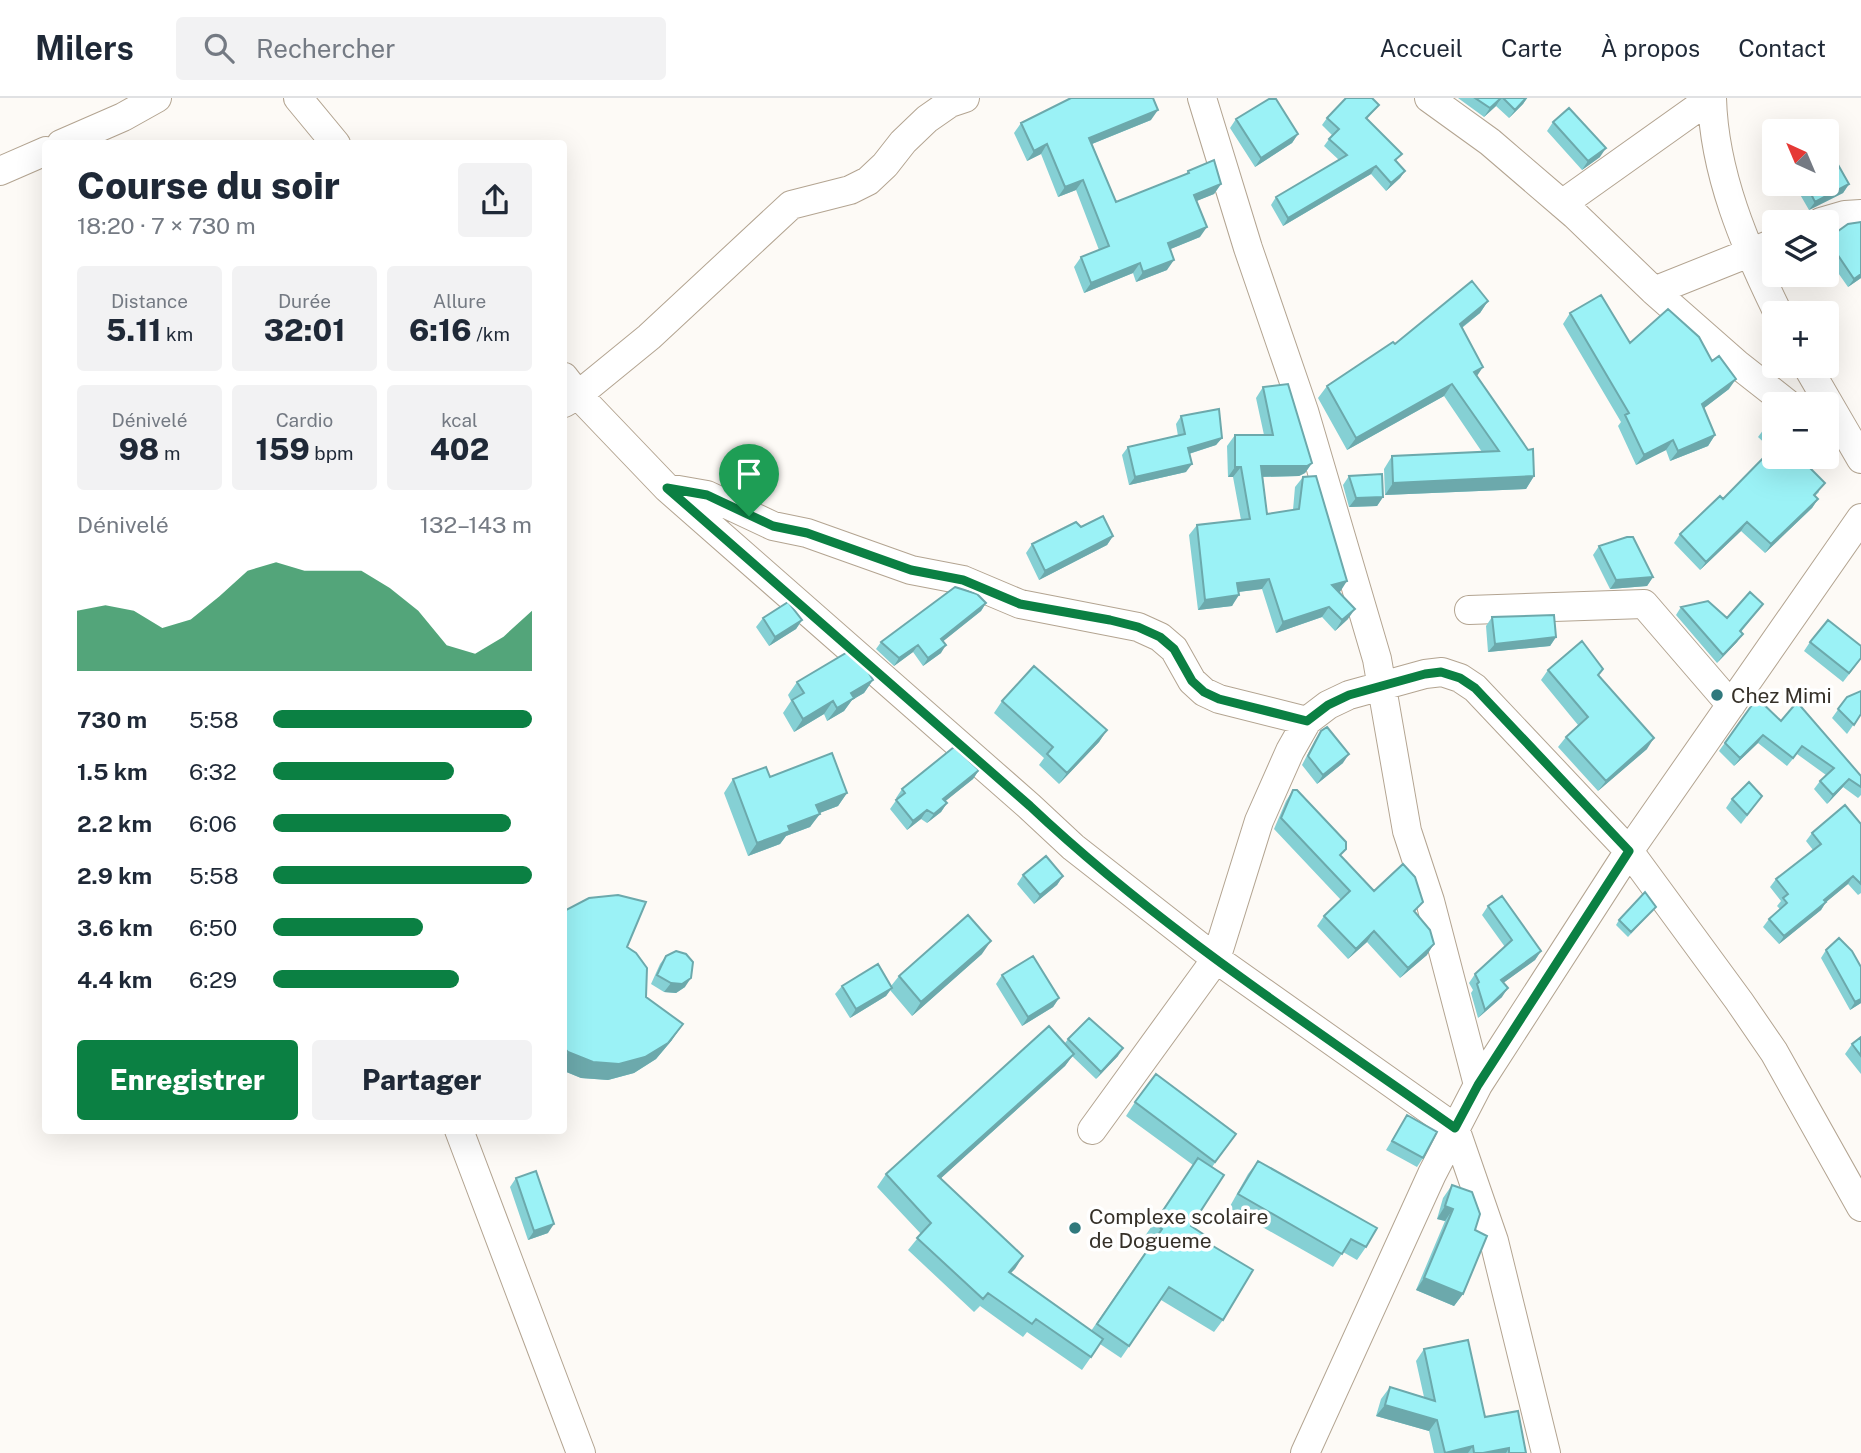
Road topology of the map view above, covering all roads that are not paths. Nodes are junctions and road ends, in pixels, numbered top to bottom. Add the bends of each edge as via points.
1 (157, 98) edge
2 (298, 98) edge
3 (965, 98) edge
4 (1202, 98) edge
5 (1429, 98) edge
6 (1712, 98) edge
7 (70, 140) edge
8 (334, 140) edge
9 (42, 152) edge
10 (0, 171) edge
11 (1562, 204) junction
12 (1861, 214) edge
13 (1839, 217) edge
14 (1762, 248) edge
15 (1654, 291) junction
16 (1814, 378) edge
17 (568, 392) edge
18 (1773, 392) edge
19 (1839, 444) edge
20 (1861, 460) edge
21 (667, 488) junction
22 (1861, 518) edge
23 (1469, 610) dead end
24 (1382, 685) junction
25 (1731, 705) junction
26 (1307, 721) junction
27 (1629, 851) junction
28 (1216, 959) junction
29 (1478, 1085) junction
30 (1455, 1128) junction
31 (1092, 1130) dead end
32 (461, 1134) edge
33 (1861, 1207) edge
34 (582, 1453) edge
35 (1305, 1453) edge
36 (1546, 1453) edge

1 - 7 street
2 - 8 street
3 - 17 street via 927,119 868,181 791,205 649,337
4 - 24 street via 1304,411
5 - 11 street via 1490,142
6 - 11 street
6 - 14 street via 1713,122 1737,221
9 - 10 street
11 - 15 street
12 - 13 street
14 - 15 street
15 - 18 street
16 - 20 street
17 - 21 street
19 - 20 street
21 - 26 street via 707,495 773,526 807,533 911,570 963,580 1020,604 1138,627 1174,649 1192,681 1204,692
21 - 28 street via 1073,847
22 - 25 street
23 - 25 street via 1644,604
24 - 26 street via 1328,705
24 - 27 street via 1441,672 1475,688
24 - 29 street via 1407,831
25 - 27 street
26 - 28 street via 1259,821
27 - 29 street
27 - 33 street via 1774,1052
28 - 30 street
28 - 31 street
29 - 30 street
30 - 35 street
30 - 36 street via 1494,1241
32 - 34 street

